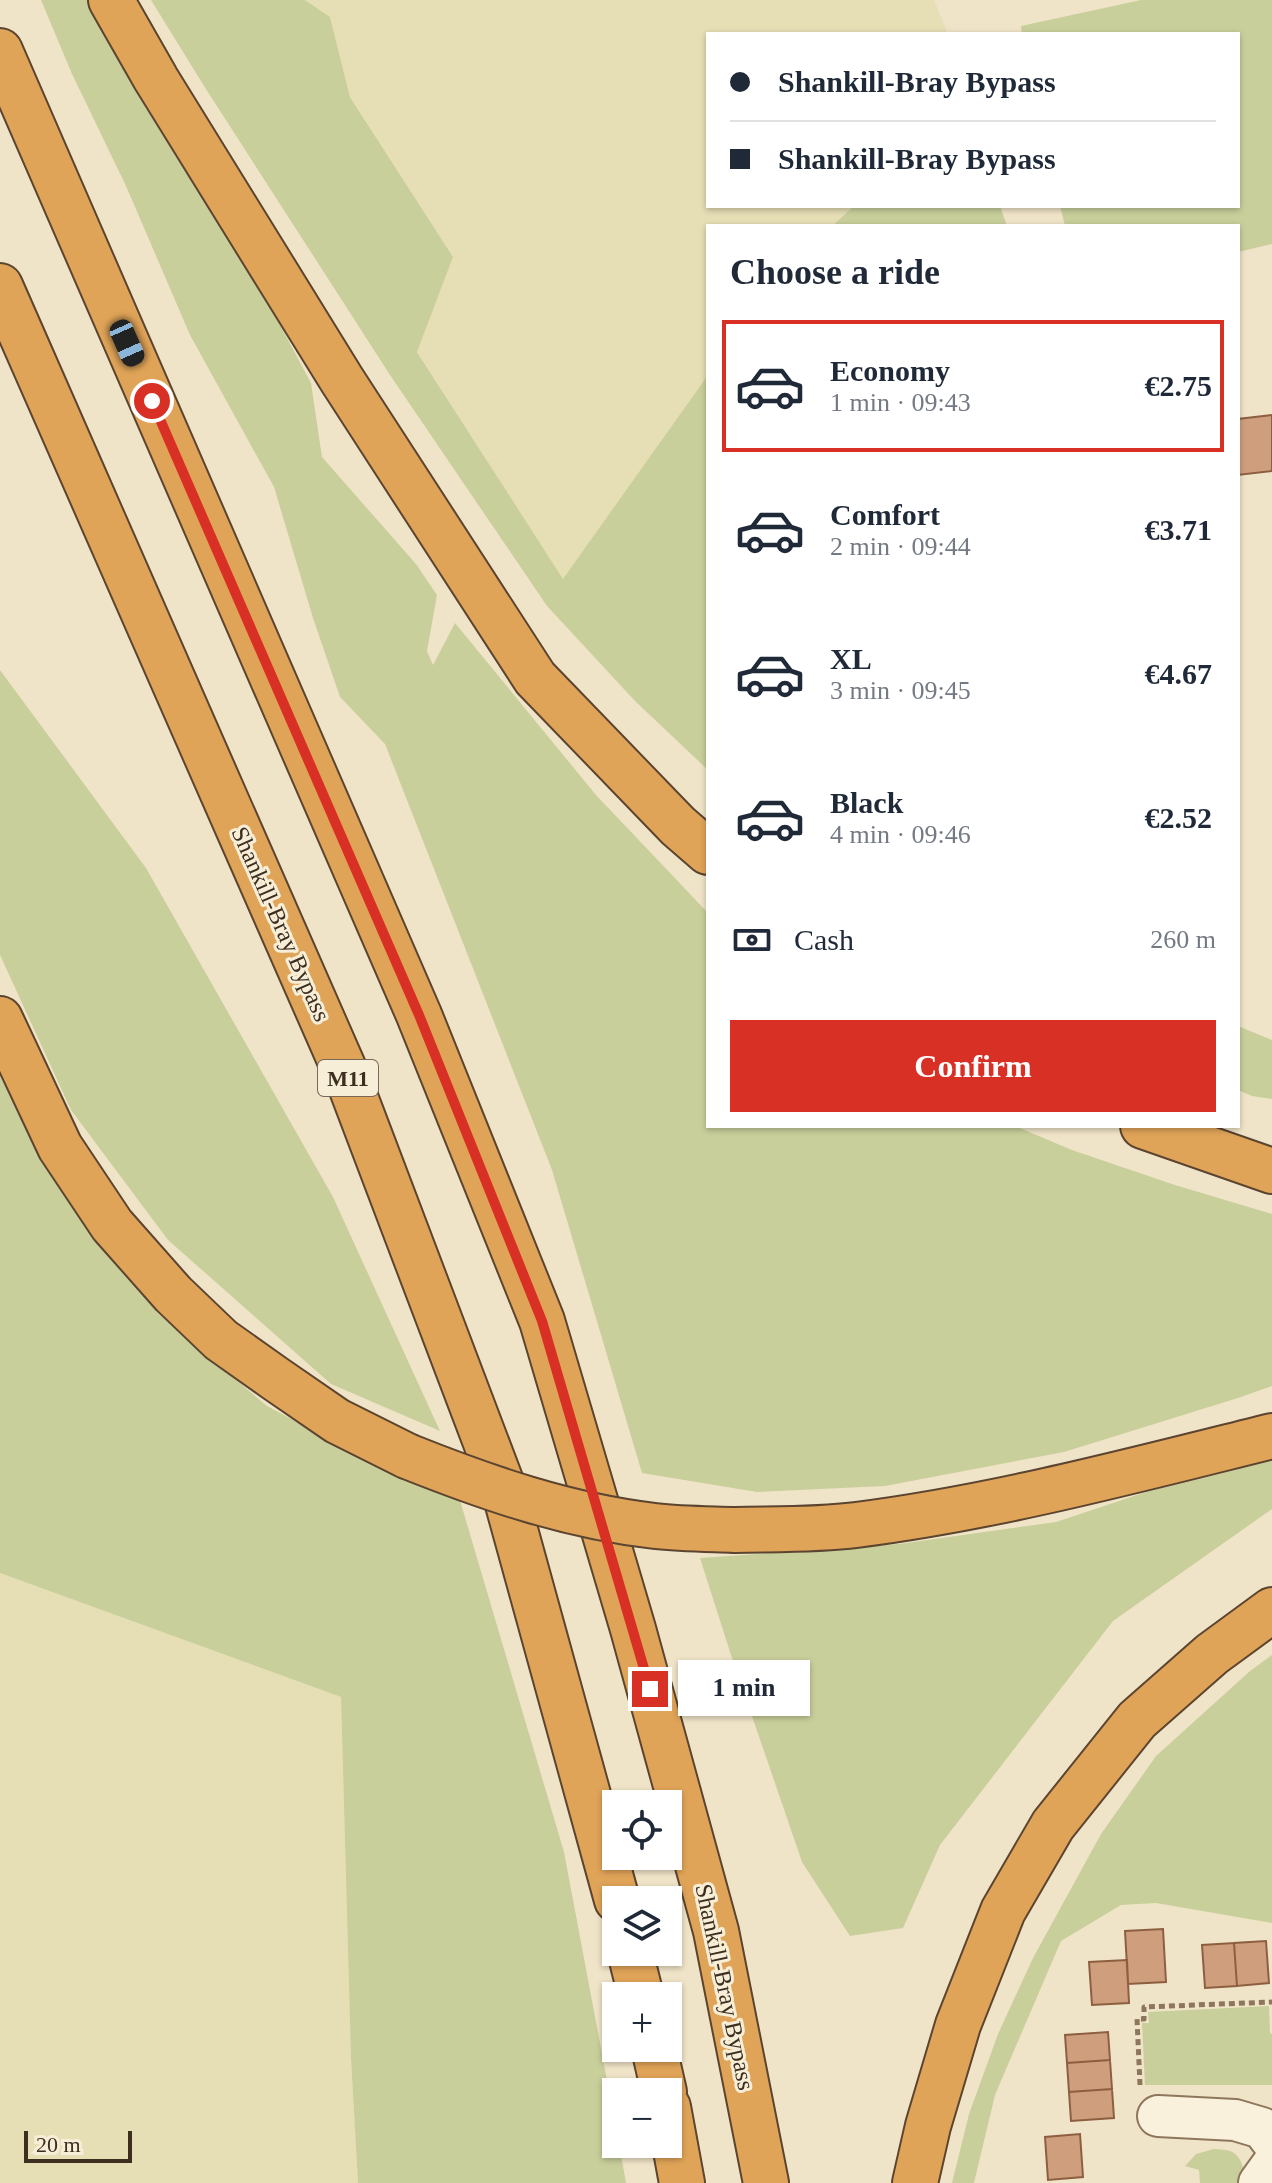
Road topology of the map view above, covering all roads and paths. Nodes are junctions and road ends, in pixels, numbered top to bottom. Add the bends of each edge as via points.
1 (111, 0) edge
2 (0, 51) edge
3 (0, 286) edge
4 (706, 850) edge
5 (0, 1019) edge
6 (1149, 1128) edge
7 (1272, 1171) edge
8 (1272, 1436) edge
9 (1272, 1610) edge
10 (613, 1886) edge
11 (1272, 2002) edge
12 (1158, 2116) joint
13 (1272, 2141) edge
14 (677, 2158) edge
15 (1272, 2165) edge
16 (682, 2183) edge
17 (766, 2183) edge
18 (915, 2183) edge
19 (1259, 2183) edge

1 - 4 highway via 342,380 535,678
2 - 17 highway, Shankill-Bray Bypass via 419,1015 542,1321 716,1931
3 - 10 highway, Shankill-Bray Bypass / M11 via 347,1076 504,1490
5 - 8 highway, bridge via 60,1147 112,1225 173,1294 221,1340 337,1421 477,1484 583,1514 655,1526 852,1526 939,1513
6 - 7 highway
9 - 18 highway via 1137,1720 1053,1825 1003,1911 958,2025
11 - 12 path via 1144,2007 1144,2019 1137,2019 1140,2086
12 - 13 street via 1235,2120 1262,2128
14 - 16 highway
15 - 19 street

